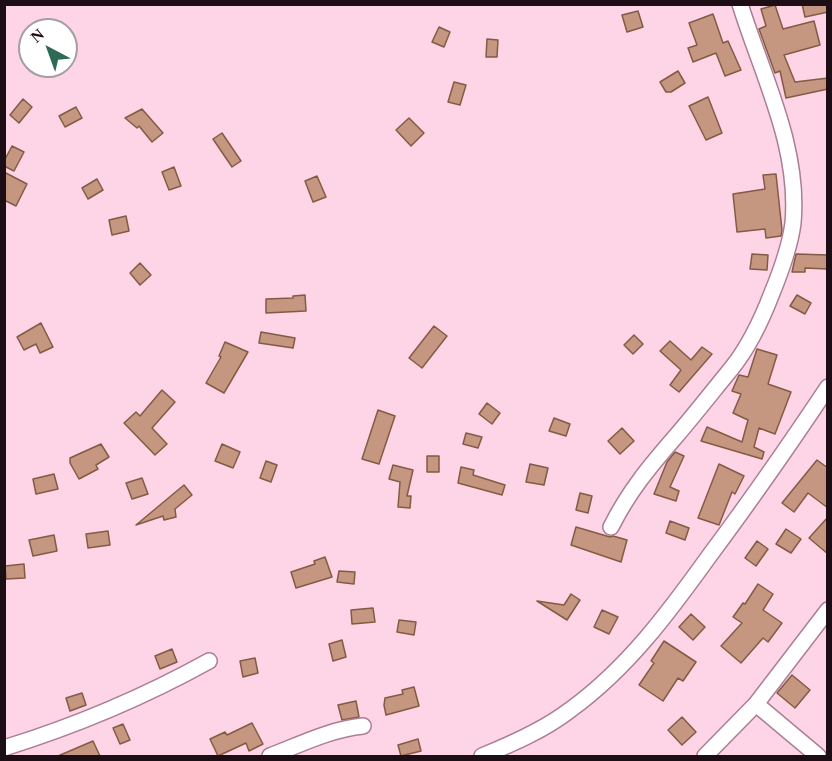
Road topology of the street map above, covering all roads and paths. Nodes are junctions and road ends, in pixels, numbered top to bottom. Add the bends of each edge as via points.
1 (740, 4) edge
2 (828, 387) edge
3 (611, 527) dead end
4 (828, 610) edge
5 (209, 661) dead end
6 (756, 704) junction
7 (363, 726) dead end
8 (4, 748) edge
9 (270, 756) edge
10 (482, 756) edge
11 (705, 756) edge
12 (818, 756) edge

1 - 3 street via 789,154 793,225 767,305 734,366 639,478
2 - 10 street via 659,626 570,711 516,742
4 - 6 street
5 - 8 street via 162,687 54,732
6 - 11 street
6 - 12 street
7 - 9 street

